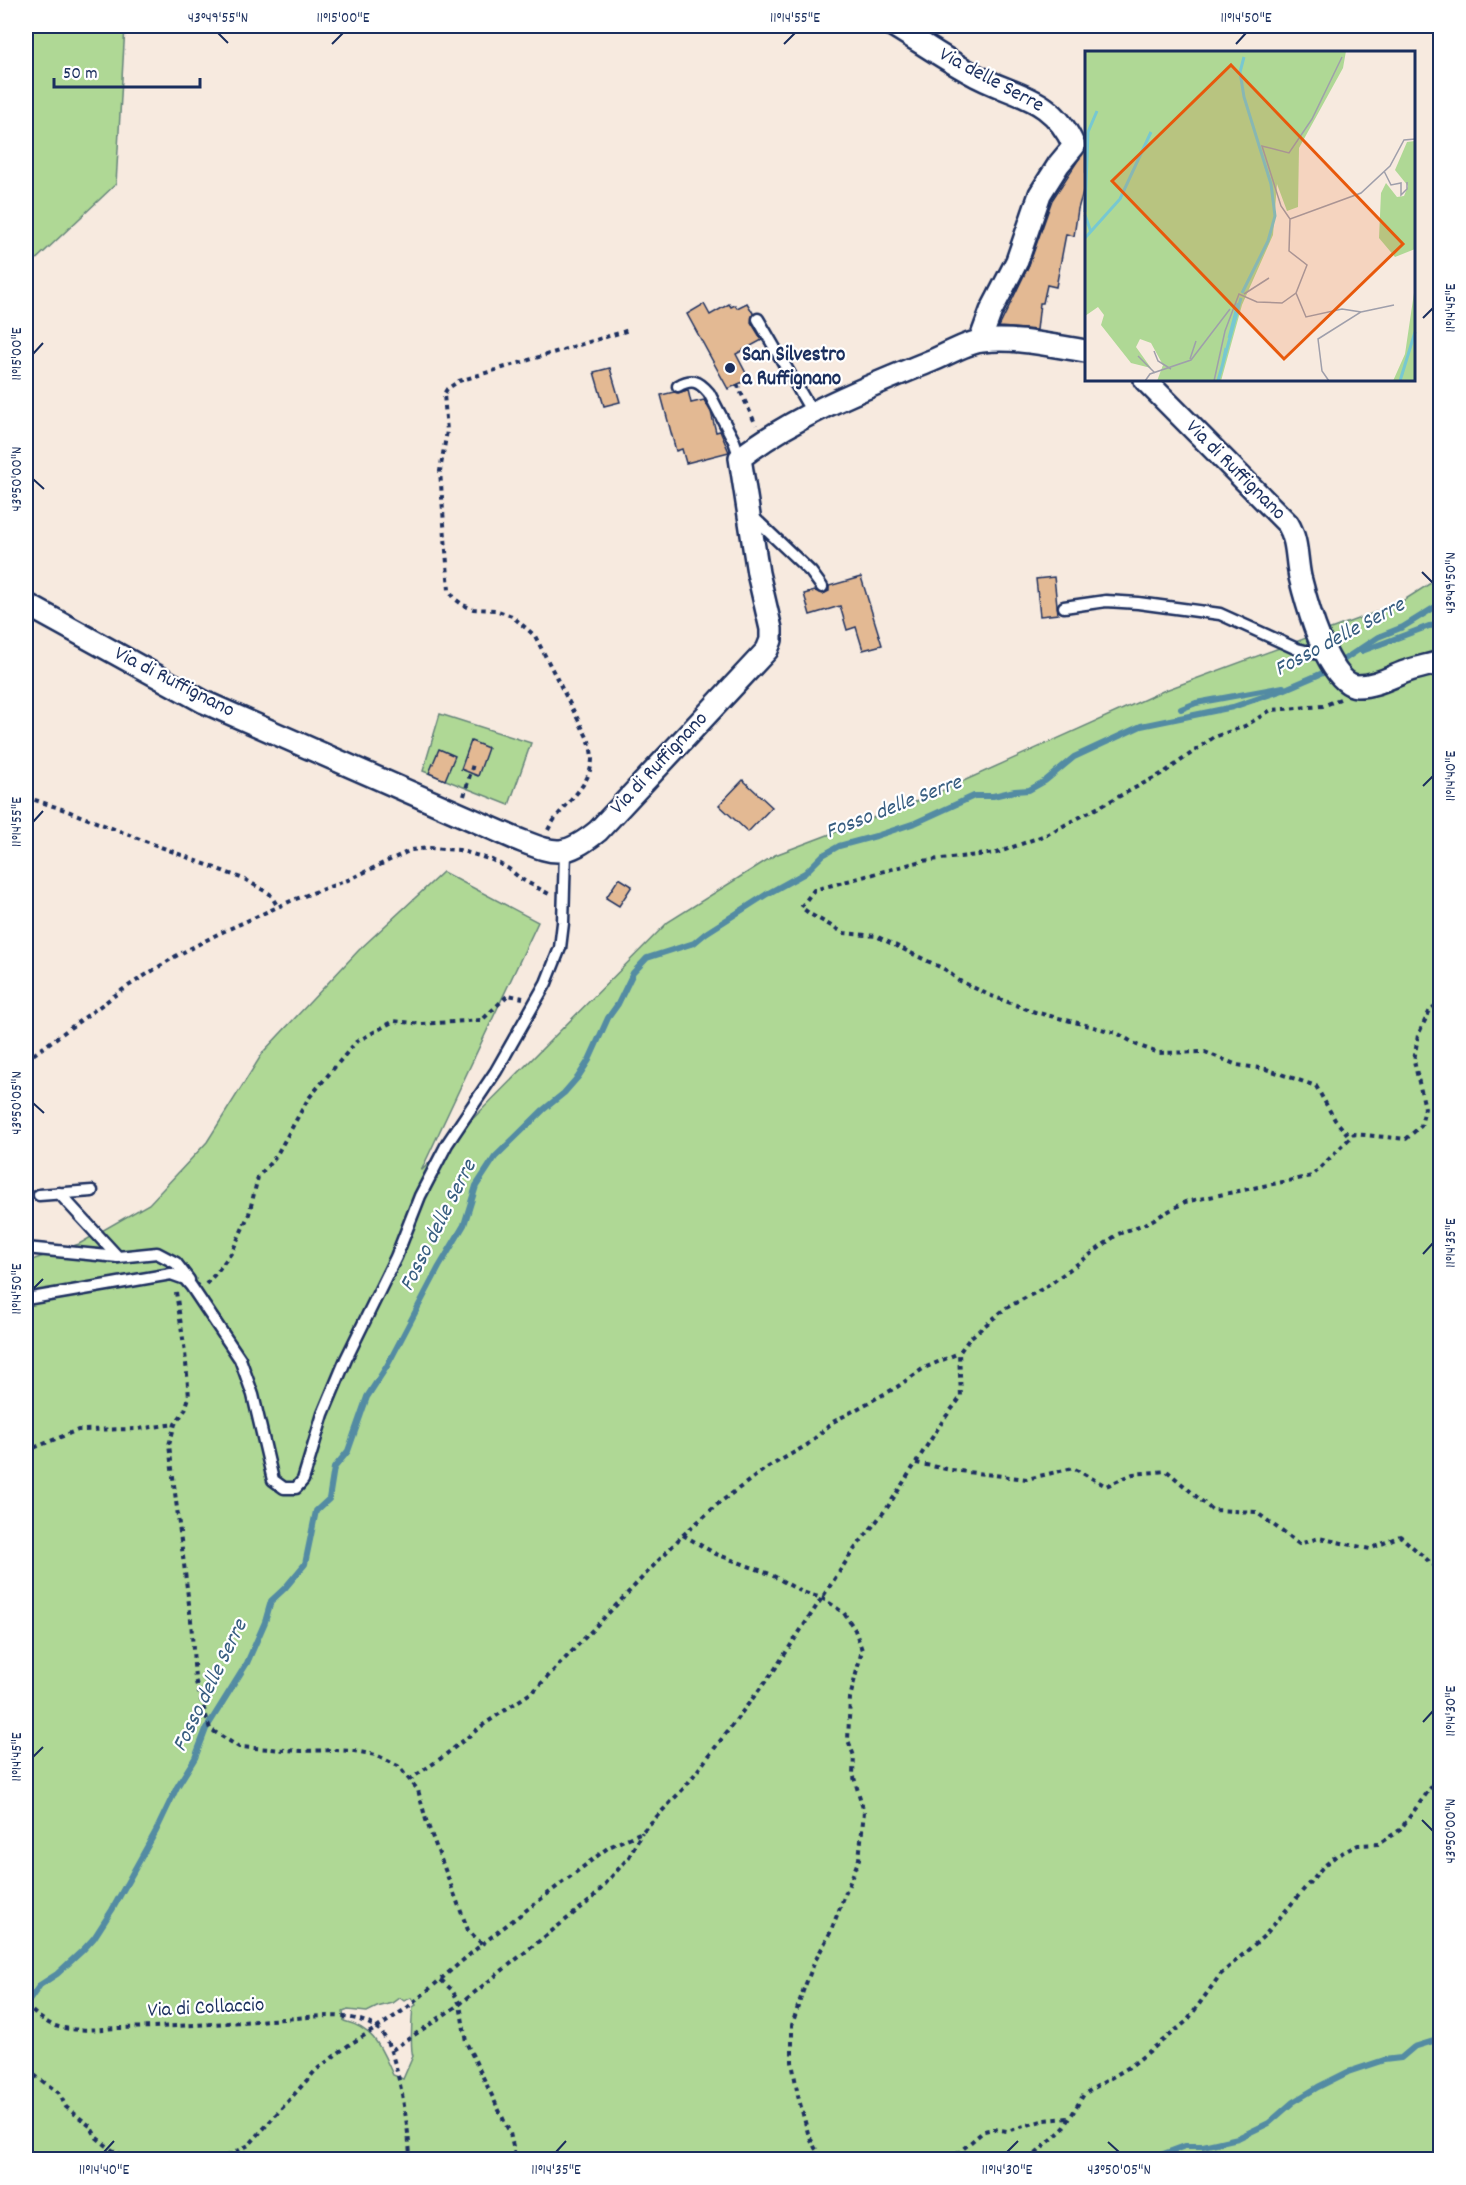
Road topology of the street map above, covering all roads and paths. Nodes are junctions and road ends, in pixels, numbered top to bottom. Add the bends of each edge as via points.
1 (894, 26) edge
2 (758, 319) dead end
3 (629, 330) dead end
4 (980, 341) junction
5 (1085, 351) edge
6 (1146, 381) edge
7 (737, 384) dead end
8 (678, 386) dead end
9 (813, 414) junction
10 (763, 440) junction
11 (740, 458) junction
12 (748, 513) junction
13 (822, 587) dead end
14 (26, 604) edge
15 (1064, 607) dead end
16 (1440, 662) edge
17 (1340, 672) junction
18 (473, 764) dead end
19 (26, 797) edge
20 (458, 814) junction
21 (557, 851) junction
22 (564, 901) junction
23 (278, 907) junction
24 (536, 1001) junction
25 (1440, 1002) edge
26 (26, 1060) edge
27 (1350, 1137) junction
28 (92, 1191) dead end
29 (59, 1194) junction
30 (39, 1195) dead end
31 (26, 1248) edge
32 (118, 1257) junction
33 (171, 1274) junction
34 (194, 1290) junction
35 (26, 1299) edge
36 (959, 1353) junction
37 (175, 1424) junction
38 (26, 1451) edge
39 (916, 1463) junction
40 (683, 1535) junction
41 (1440, 1569) edge
42 (822, 1598) junction
43 (1440, 1775) edge
44 (409, 1780) junction
45 (642, 1832) junction
46 (482, 1944) junction
47 (441, 1980) junction
48 (460, 2004) junction
49 (26, 2005) edge
50 (377, 2028) junction
51 (392, 2050) junction
52 (26, 2060) edge
53 (1069, 2118) junction
54 (133, 2160) edge
55 (220, 2160) edge
56 (410, 2160) edge
57 (516, 2160) edge
58 (825, 2160) edge
59 (845, 2160) edge
60 (892, 2160) edge
61 (950, 2160) edge
62 (1029, 2160) edge

1 - 4 street, Via delle Serre via 970,74 1044,105 1068,130 1074,146 1040,194 1017,261
2 - 9 lane
3 - 21 path via 459,381 444,394 447,431 440,471 449,590 463,605 512,616 535,636 588,741 592,759 588,775 547,832
4 - 5 street via 1014,340
4 - 9 street
6 - 17 street, Via di Ruffignano via 1288,524 1294,535 1308,603
7 - 10 path
8 - 11 lane via 687,381 704,386
9 - 10 street
10 - 11 street
11 - 12 street, Via di Ruffignano
12 - 13 lane
12 - 21 street, Via di Ruffignano via 771,629 767,650 598,831 579,845
14 - 20 street, Via di Ruffignano via 204,702
15 - 17 lane via 1106,601 1220,614
16 - 17 street via 1378,683
17 - 27 path via 1341,699 1323,705 1270,710 1245,726 1214,737 1165,772 1048,834 997,853 922,861 814,890 801,907 844,933 876,936 958,980 1024,1008 1117,1033 1158,1053 1205,1052 1237,1065 1266,1069 1316,1086 1335,1120
18 - 20 path
19 - 23 path via 246,880 270,894
20 - 21 street, Via di Ruffignano
21 - 22 lane
22 - 23 path via 492,860 459,850 429,848 411,850
22 - 24 lane via 560,948
23 - 26 path via 176,956
24 - 34 path via 508,994 482,1020 421,1024 394,1021 356,1042 308,1098 276,1156 258,1177 249,1214 232,1251 217,1272
24 - 34 lane via 496,1071 447,1144 420,1196 396,1257 346,1359 323,1414 303,1480 296,1488 284,1488 273,1480 253,1395 240,1359
25 - 27 path via 1430,1010 1418,1035 1414,1061 1425,1108 1421,1126 1406,1139 1354,1134
27 - 36 path via 1312,1176 1185,1202 1118,1234 1046,1287 1006,1308 970,1338
28 - 29 lane
29 - 30 lane
29 - 32 lane
31 - 32 lane
32 - 34 lane via 157,1253 176,1263
33 - 34 lane via 185,1279
33 - 35 lane
33 - 37 path via 178,1299 189,1397
36 - 39 path via 961,1397
36 - 40 path via 924,1368 833,1422 807,1445 765,1469 719,1503
37 - 38 path via 138,1430 78,1430
37 - 44 path via 169,1445 195,1679 210,1729 239,1747 376,1755 398,1766
39 - 41 path via 1027,1479 1073,1468 1106,1486 1133,1474 1167,1471 1212,1510 1256,1512 1299,1544 1319,1538 1370,1549 1400,1536
39 - 42 path
40 - 42 path via 716,1554
40 - 44 path via 535,1690
42 - 45 path via 775,1669 685,1787
42 - 58 path via 844,1613 862,1650 850,1698 848,1740 864,1812 859,1859 792,2025 792,2062 798,2096 808,2133
43 - 53 path via 1400,1830 1378,1844 1358,1845 1322,1868 1265,1935 1220,1975 1187,2022 1131,2066 1084,2094
44 - 46 path via 418,1790 468,1929
45 - 46 path via 609,1847
45 - 48 path via 629,1857 592,1899
46 - 47 path
47 - 48 path
47 - 50 path
48 - 51 path
48 - 57 path via 466,2042 510,2133
49 - 50 path, Via di Collaccio via 55,2026 79,2029 315,2017 353,2018
50 - 51 path
50 - 55 path via 316,2070 249,2145
51 - 56 path
52 - 54 path via 30,2072 59,2093 66,2108 90,2126 97,2138
53 - 61 path via 984,2132
53 - 62 path via 1064,2128
59 - 60 path via 858,2154

